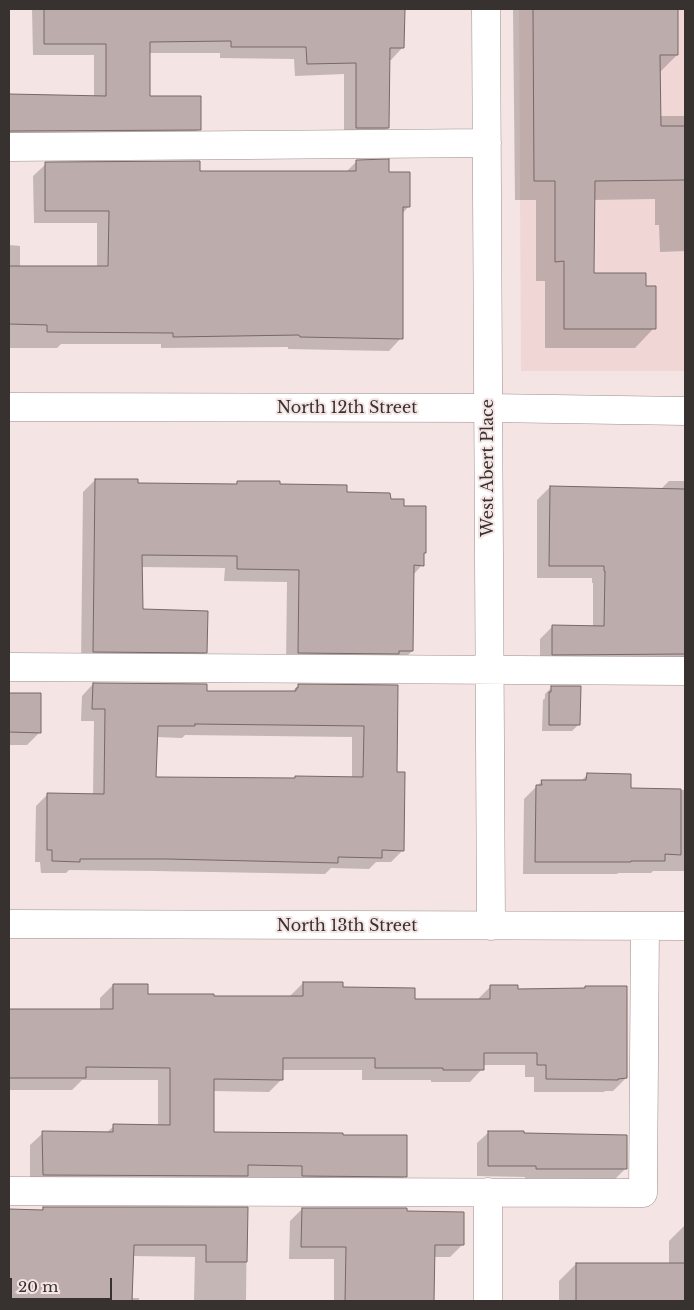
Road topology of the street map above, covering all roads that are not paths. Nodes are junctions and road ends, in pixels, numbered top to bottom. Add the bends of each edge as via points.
1 (486, 9) edge
2 (487, 144) junction
3 (9, 146) edge
4 (9, 407) edge
5 (489, 408) junction
6 (685, 411) edge
7 (9, 667) edge
8 (489, 671) junction
9 (685, 671) edge
10 (9, 924) edge
11 (491, 926) junction
12 (645, 926) junction
13 (685, 926) edge
14 (9, 1191) edge
15 (488, 1192) junction
16 (488, 1301) edge

1 - 2 street, West Abert Place
2 - 3 street
2 - 5 street, West Abert Place
4 - 5 street, North 12th Street
5 - 6 street, North 12th Street
5 - 8 street, West Abert Place
7 - 8 street
8 - 9 street
8 - 11 street, West Abert Place
10 - 11 street, North 13th Street
11 - 12 street, North 13th Street
12 - 13 street, North 13th Street
12 - 15 street via 643,1193
14 - 15 street
15 - 16 street

